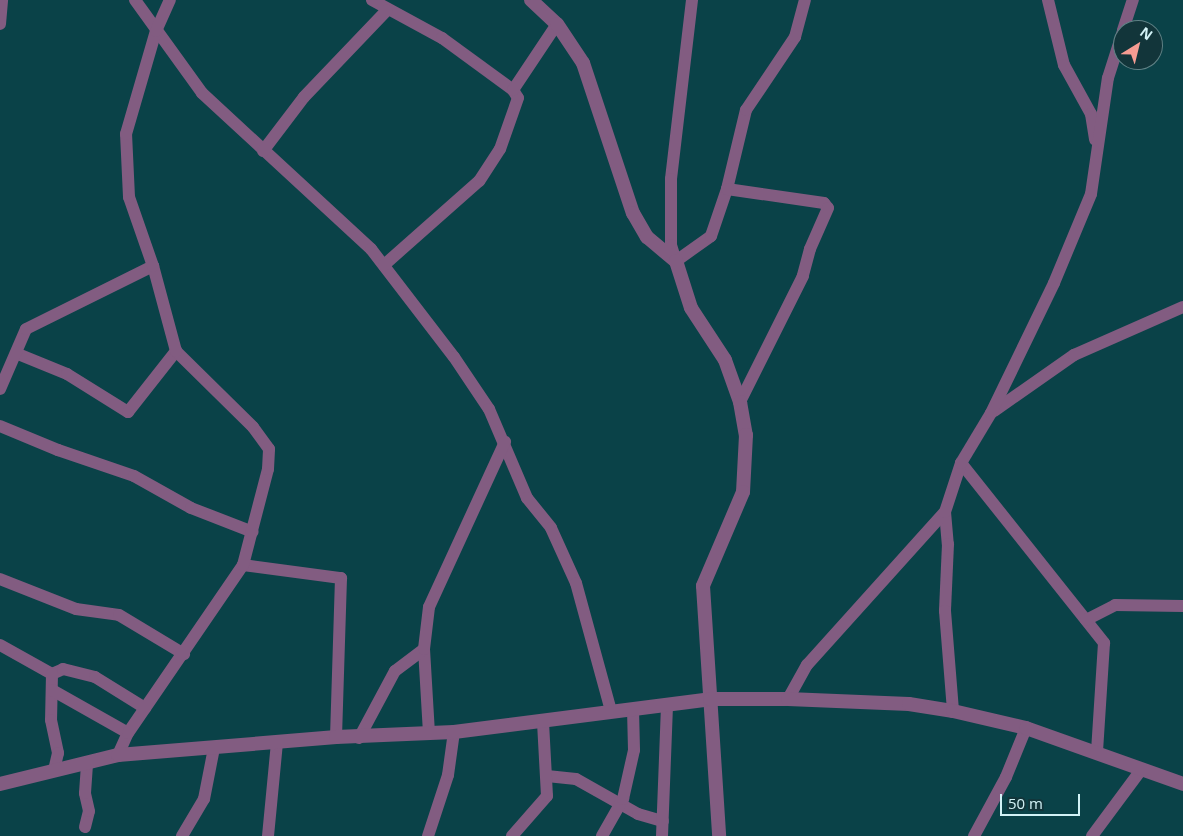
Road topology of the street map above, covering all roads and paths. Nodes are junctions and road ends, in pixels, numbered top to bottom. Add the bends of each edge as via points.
1 (2, 0) edge
2 (135, 0) edge
3 (170, 0) edge
4 (372, 0) edge
5 (531, 0) edge
6 (692, 0) edge
7 (805, 0) edge
8 (1048, 0) edge
9 (1133, 0) edge
10 (387, 10) junction
11 (1127, 20) edge
12 (0, 24) edge
13 (558, 24) junction
14 (156, 31) junction
15 (1113, 62) edge
16 (514, 90) junction
17 (263, 151) junction
18 (1097, 152) junction
19 (727, 188) junction
20 (676, 261) junction
21 (153, 266) junction
22 (384, 266) junction
23 (1183, 307) edge
24 (176, 351) junction
25 (18, 354) junction
26 (0, 389) edge
27 (740, 402) junction
28 (992, 413) junction
29 (0, 426) edge
30 (505, 442) junction
31 (961, 463) junction
32 (944, 512) junction
33 (253, 532) junction
34 (244, 565) junction
35 (0, 579) edge
36 (1183, 606) edge
37 (1086, 620) junction
38 (0, 645) edge
39 (424, 649) junction
40 (184, 654) junction
41 (52, 674) junction
42 (52, 690) junction
43 (710, 699) junction
44 (788, 699) junction
45 (667, 704) junction
46 (145, 708) junction
47 (633, 709) junction
48 (611, 711) junction
49 (952, 711) junction
50 (543, 722) junction
51 (1026, 728) junction
52 (454, 732) junction
53 (128, 733) junction
54 (429, 733) junction
55 (336, 737) junction
56 (359, 738) junction
57 (277, 743) junction
58 (214, 748) junction
59 (1097, 752) junction
60 (118, 755) junction
61 (87, 762) junction
62 (1141, 770) junction
63 (54, 771) junction
64 (547, 776) junction
65 (0, 784) edge
66 (1183, 784) edge
67 (620, 805) junction
68 (663, 821) junction
69 (85, 828) dead end
70 (182, 836) edge
71 (268, 836) edge
72 (428, 836) edge
73 (512, 836) edge
74 (602, 836) edge
75 (662, 836) edge
76 (719, 836) edge
77 (974, 836) edge
78 (1092, 836) edge

1 - 12 street
2 - 14 street
3 - 14 street
4 - 10 street
5 - 13 street
6 - 20 street via 671,179 671,245
7 - 19 street via 795,37 746,110
8 - 18 street via 1064,65 1091,114
9 - 11 street
10 - 16 street via 442,38
10 - 17 street via 304,97
13 - 16 street
13 - 20 street via 583,63 633,213 647,237
14 - 17 street via 202,93
14 - 21 street via 126,134 129,197
15 - 18 street
16 - 22 street via 518,98 500,149 479,181
17 - 22 street via 371,249
18 - 28 street via 1091,194 1054,283
19 - 20 street via 711,236
19 - 27 street via 824,203 828,208 810,249 803,276
20 - 27 street via 691,308 725,360
21 - 24 street
21 - 25 street via 26,329
22 - 30 street via 454,357 489,409
23 - 28 street via 1074,355
24 - 25 street via 128,412 67,374
24 - 33 street via 253,427 269,449 268,470
25 - 26 street
27 - 43 street via 746,435 743,492 703,586
28 - 31 street
29 - 33 street via 134,476 191,508
30 - 39 street via 429,608
30 - 48 street via 527,498 552,528 576,583
31 - 32 street
31 - 37 street
32 - 44 street via 807,665
32 - 49 street via 948,544 946,611
33 - 34 street
34 - 40 street
34 - 55 street via 341,578
35 - 40 street via 76,609 119,615
36 - 37 street via 1115,605
37 - 59 street via 1102,638 1106,649
38 - 41 street
39 - 54 street
39 - 56 street via 395,672
40 - 46 street
41 - 42 street
41 - 46 street via 63,669 95,677
42 - 53 street
42 - 63 street via 50,720 58,753
43 - 44 street
43 - 45 street
43 - 76 street
44 - 49 street via 910,704
45 - 47 street
45 - 68 street
46 - 53 street
47 - 48 street
47 - 67 street via 634,750
48 - 50 street
49 - 51 street
50 - 52 street
50 - 64 street
51 - 59 street
51 - 77 street via 1006,777
52 - 54 street
52 - 72 street via 448,775
53 - 60 street
54 - 56 street
55 - 56 street
55 - 57 street
57 - 58 street
57 - 71 street
58 - 60 street
58 - 70 street via 204,799
59 - 62 street
60 - 61 street
61 - 63 street
61 - 69 street via 85,793 89,811
62 - 66 street
62 - 78 street
63 - 65 street
64 - 67 street via 576,779
64 - 73 street via 546,800
67 - 68 street
67 - 74 street
68 - 75 street

